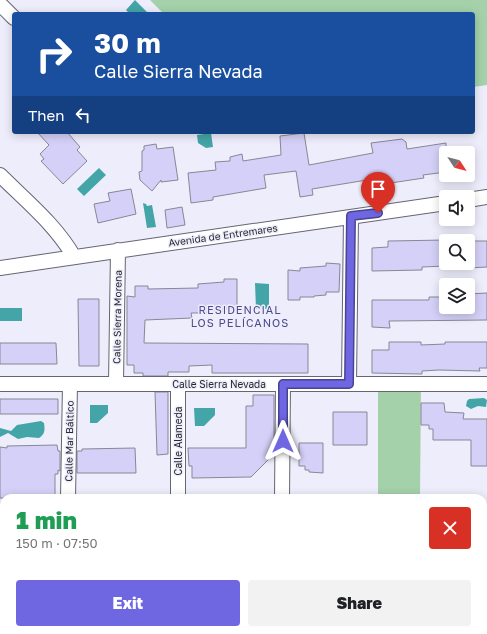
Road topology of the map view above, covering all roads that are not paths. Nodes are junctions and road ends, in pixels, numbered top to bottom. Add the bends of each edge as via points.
1 (0, 4) edge
2 (12, 16) edge
3 (0, 175) edge
4 (487, 197) edge
5 (475, 199) edge
6 (439, 204) edge
7 (351, 216) junction
8 (118, 250) junction
9 (74, 257) junction
10 (0, 268) edge
11 (116, 383) junction
12 (0, 384) edge
13 (70, 384) junction
14 (178, 384) junction
15 (283, 384) junction
16 (349, 384) junction
17 (487, 384) edge
18 (68, 494) edge
19 (178, 494) edge
20 (282, 494) edge

1 - 2 street
3 - 9 street via 54,228
4 - 5 street
6 - 7 street, Avenida de Entremares
7 - 8 street, Avenida de Entremares
7 - 16 street
8 - 9 street, Avenida de Entremares
8 - 11 street, Calle Sierra Morena
9 - 10 street, Avenida de Entremares
11 - 13 street, Calle Sierra Nevada
11 - 14 street, Calle Sierra Nevada
12 - 13 street, Calle Sierra Nevada
13 - 18 street, Calle Mar Báltico
14 - 15 street, Calle Sierra Nevada
14 - 19 street, Calle Alameda
15 - 16 street, Calle Sierra Nevada
15 - 20 street
16 - 17 street, Calle Sierra Nevada

